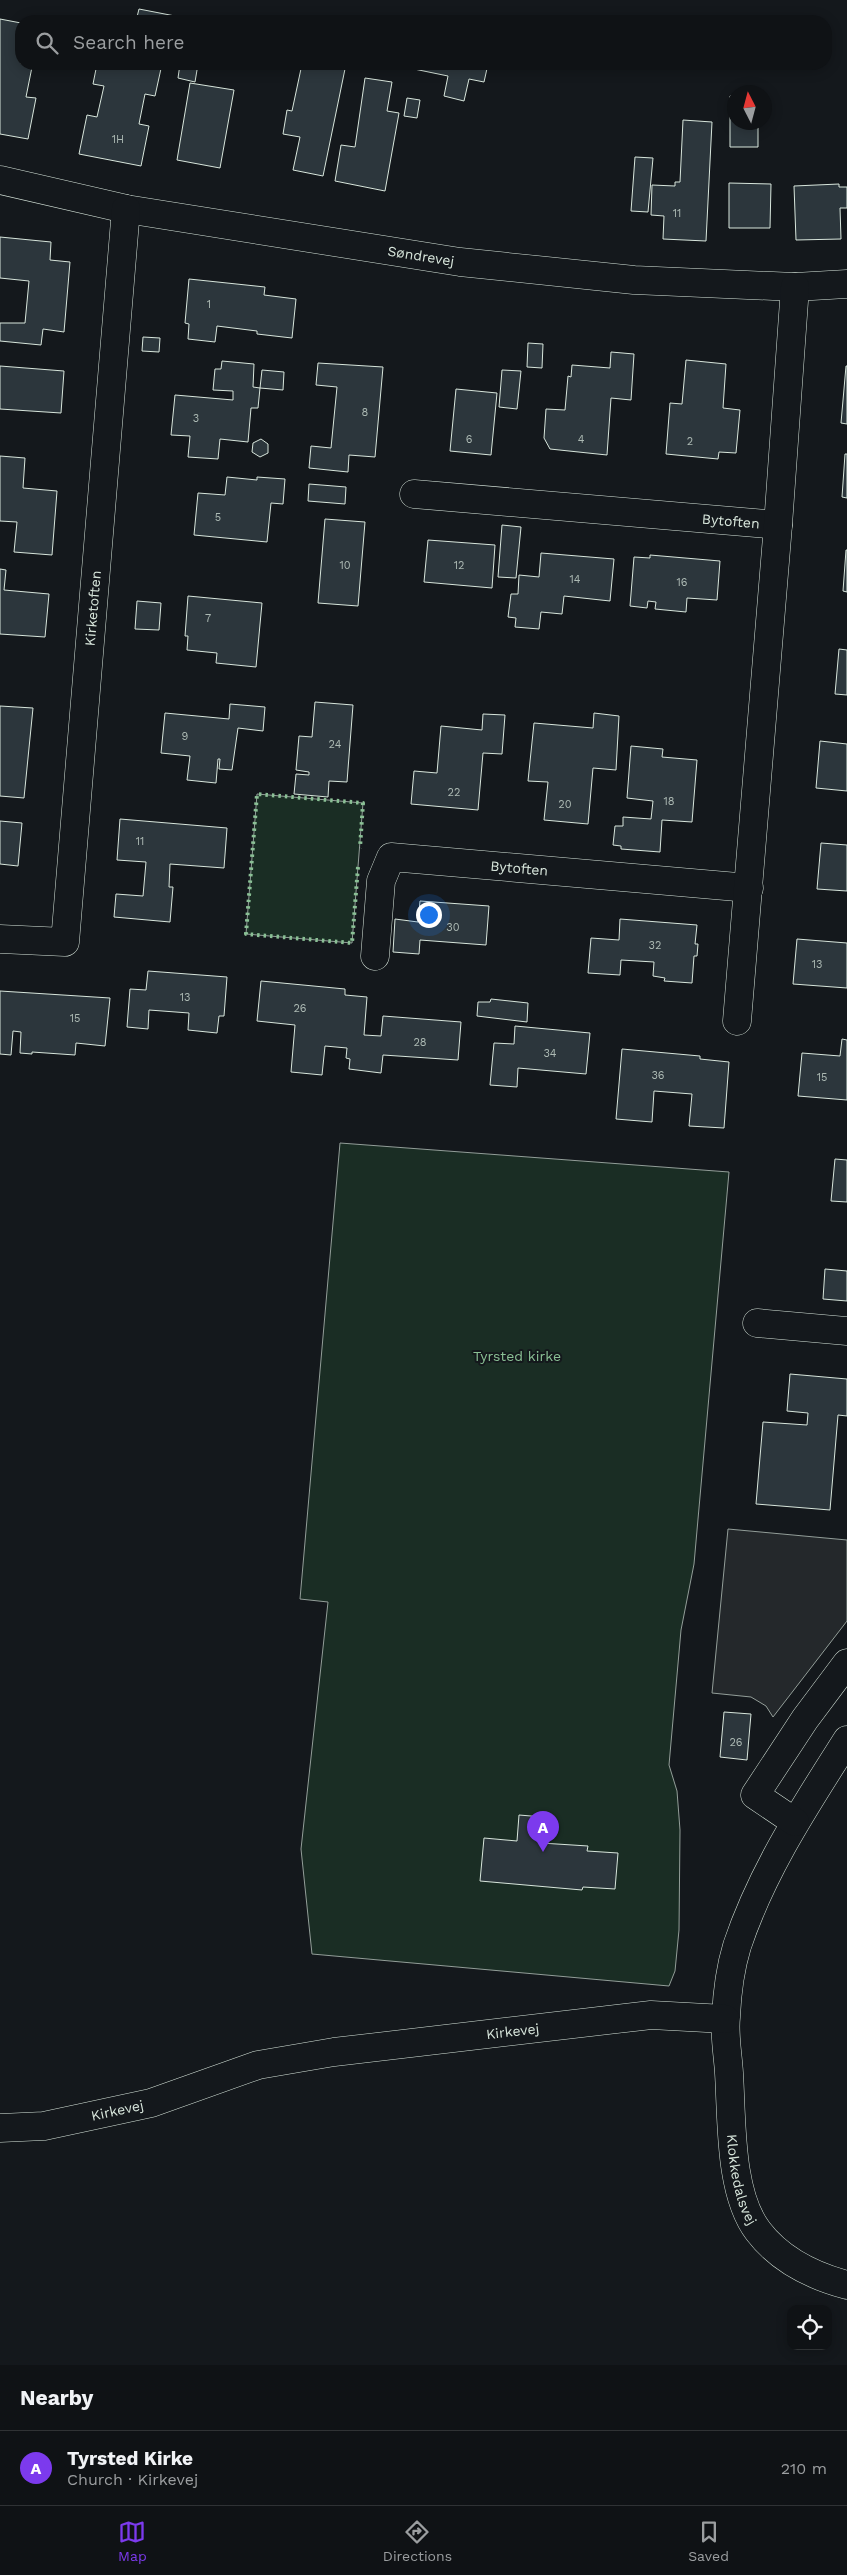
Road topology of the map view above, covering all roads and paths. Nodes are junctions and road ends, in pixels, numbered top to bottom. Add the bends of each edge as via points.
1 (0, 180) edge
2 (126, 209) junction
3 (847, 284) edge
4 (795, 287) junction
5 (414, 494) dead end
6 (778, 525) junction
7 (749, 888) junction
8 (0, 939) edge
9 (375, 956) dead end
10 (737, 1021) dead end
11 (757, 1323) dead end
12 (847, 1331) edge
13 (847, 1663) edge
14 (847, 1740) edge
15 (795, 1822) junction
16 (725, 2019) junction
17 (0, 2128) edge
18 (847, 2285) edge

1 - 2 street, Søndrevej
2 - 4 street, Søndrevej via 460,262 634,280
2 - 8 street, Kirketoften via 65,942
3 - 4 street, Søndrevej
4 - 6 street, Bytoften
5 - 6 street, Bytoften
6 - 7 street, Bytoften
7 - 9 street, Bytoften via 391,857 381,881
7 - 10 street, Bytoften
11 - 12 street
13 - 15 street via 805,1719 756,1795
14 - 15 street
15 - 16 street via 762,1885 738,1946 729,1977
16 - 17 street, Kirkevej via 651,2016 334,2052 258,2065 150,2103 44,2126
16 - 18 street, Klokkedalsvej via 735,2157 743,2201 757,2230 781,2256

